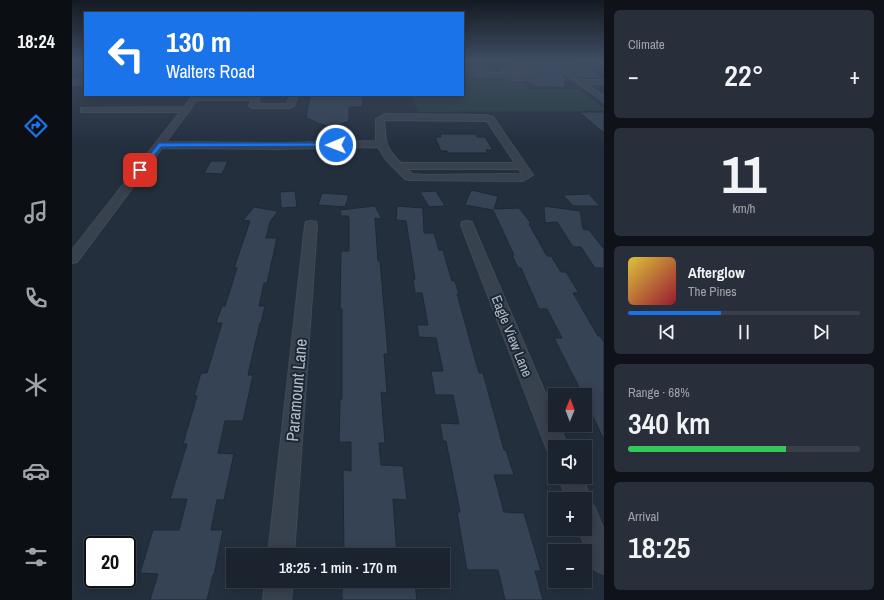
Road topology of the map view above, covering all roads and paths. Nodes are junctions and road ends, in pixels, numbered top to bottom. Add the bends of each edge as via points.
1 (588, 89) edge
2 (196, 96) edge
3 (294, 96) edge
4 (230, 97) edge
5 (252, 97) edge
6 (604, 100) edge
7 (187, 109) junction
8 (84, 110) dead end
9 (381, 144) junction
10 (159, 145) junction
11 (311, 225) dead end
12 (467, 225) dead end
13 (72, 259) edge
14 (554, 440) edge
15 (592, 532) edge
16 (282, 548) edge
17 (604, 561) edge
18 (278, 588) edge
19 (277, 600) edge

1 - 6 street
2 - 4 street
2 - 7 street
3 - 5 street via 290,106 253,106 256,99
4 - 5 street
7 - 8 street
7 - 10 street
9 - 9 street via 398,166 522,166 490,119 485,118 385,117 380,119
9 - 10 street
10 - 13 street
11 - 16 street, Paramount Lane
12 - 14 street, Eagle View Lane
15 - 17 street
18 - 19 street

